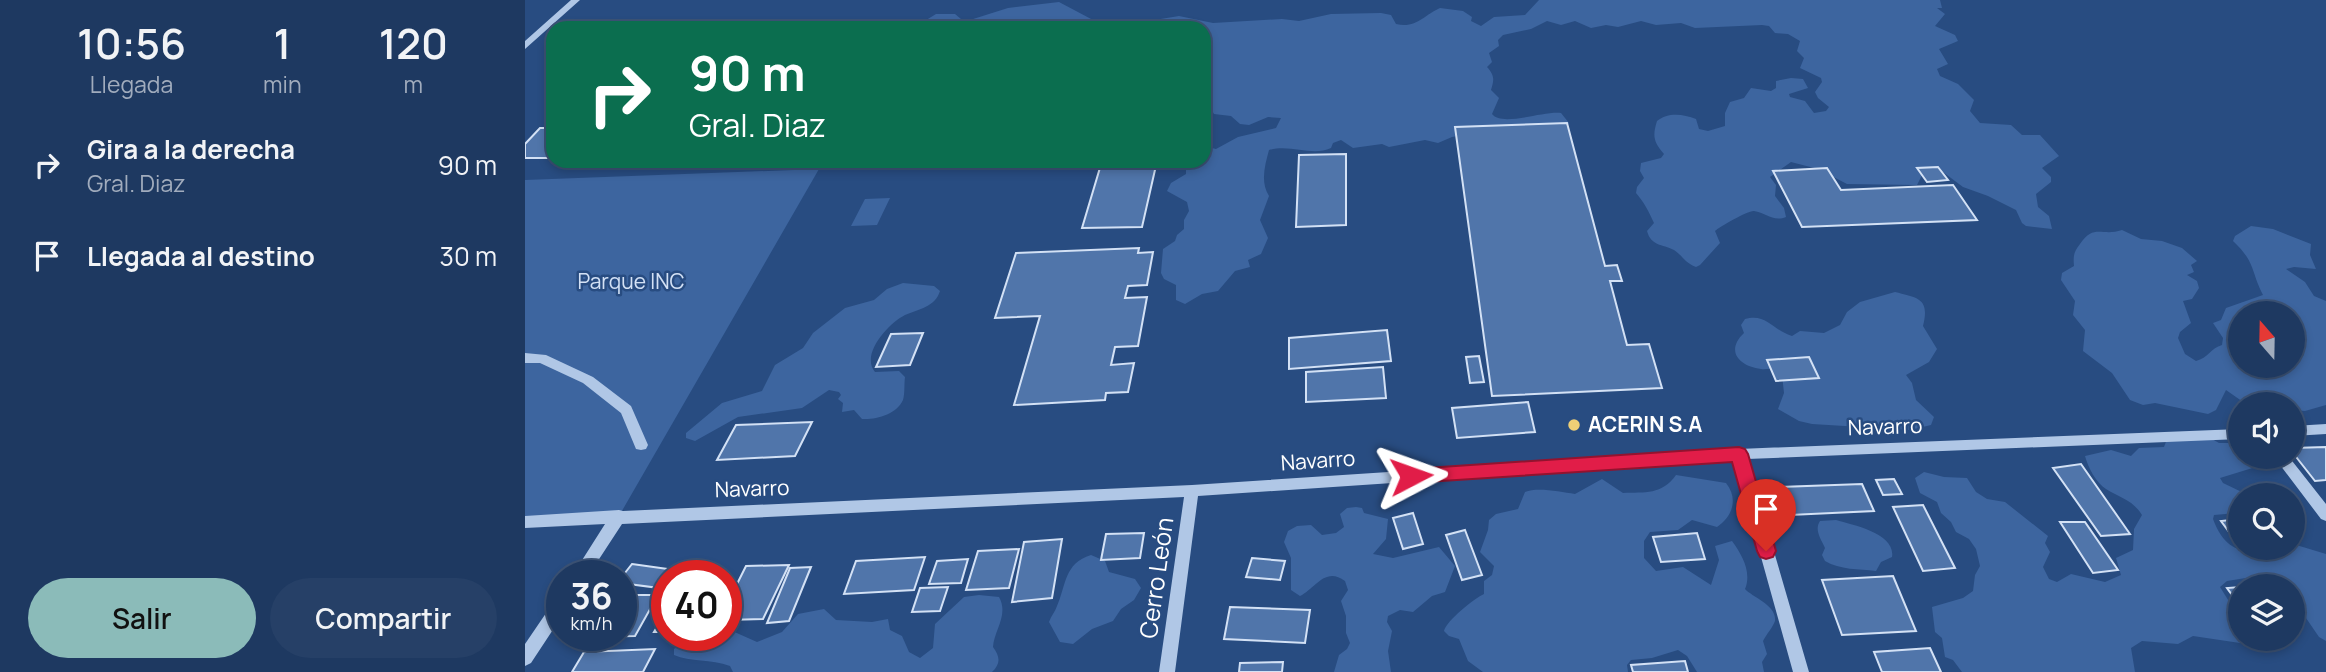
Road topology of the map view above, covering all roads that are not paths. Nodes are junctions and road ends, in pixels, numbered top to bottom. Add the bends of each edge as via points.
1 (576, 0) edge
2 (553, 21) edge
3 (546, 27) edge
4 (525, 46) edge
5 (525, 358) edge
6 (2326, 429) edge
7 (2305, 430) edge
8 (2228, 434) edge
9 (641, 445) dead end
10 (1739, 454) junction
11 (2290, 469) edge
12 (1192, 491) junction
13 (2326, 515) edge
14 (618, 516) junction
15 (525, 522) edge
16 (589, 560) edge
17 (546, 626) edge
18 (525, 658) edge
19 (1167, 672) edge
20 (1801, 672) edge

1 - 2 street
3 - 4 street
5 - 9 street via 542,358 588,380 627,410
6 - 7 street
8 - 10 street, Navarro
10 - 12 street, Navarro
10 - 20 street
11 - 13 street
12 - 14 street, Navarro
12 - 19 street, Cerro León
14 - 15 street, Navarro
14 - 16 street
17 - 18 street

